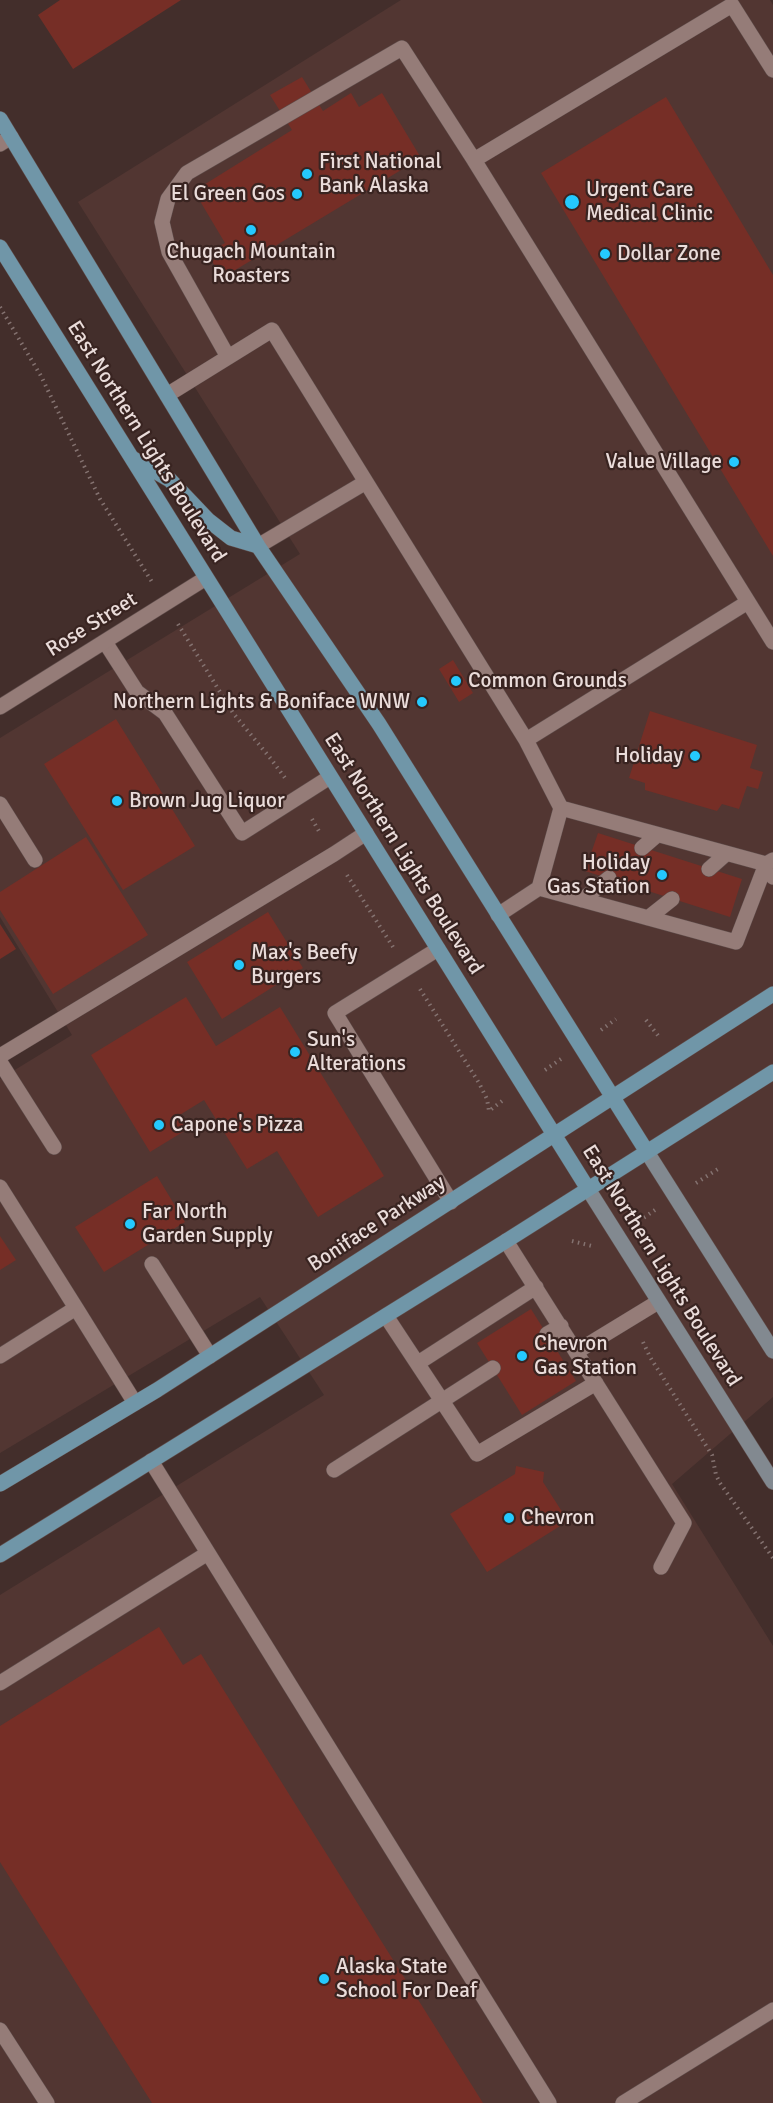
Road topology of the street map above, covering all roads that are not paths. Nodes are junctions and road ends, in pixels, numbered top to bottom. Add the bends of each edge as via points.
1 (773, 70) edge
2 (0, 119) edge
3 (6, 141) edge
4 (474, 160) junction
5 (0, 247) edge
6 (228, 357) junction
7 (167, 395) junction
8 (130, 457) junction
9 (366, 482) junction
10 (258, 546) junction
11 (206, 578) junction
12 (748, 602) junction
13 (105, 642) junction
14 (773, 642) edge
15 (0, 708) edge
16 (526, 740) junction
17 (330, 777) junction
18 (0, 804) edge
19 (561, 808) junction
20 (366, 833) junction
21 (657, 835) junction
22 (642, 848) dead end
23 (726, 854) junction
24 (35, 860) dead end
25 (771, 867) edge
26 (709, 869) dead end
27 (609, 878) dead end
28 (539, 888) junction
29 (672, 899) dead end
30 (582, 900) junction
31 (498, 915) junction
32 (648, 918) junction
33 (438, 950) junction
34 (773, 994) edge
35 (0, 1056) edge
36 (0, 1062) edge
37 (773, 1072) edge
38 (613, 1097) junction
39 (554, 1136) junction
40 (54, 1148) dead end
41 (647, 1152) junction
42 (0, 1187) edge
43 (588, 1189) junction
44 (451, 1202) junction
45 (506, 1241) junction
46 (152, 1264) dead end
47 (536, 1287) junction
48 (658, 1302) junction
49 (76, 1308) junction
50 (386, 1316) junction
51 (561, 1326) junction
52 (547, 1334) dead end
53 (770, 1342) edge
54 (576, 1352) junction
55 (0, 1356) edge
56 (210, 1356) junction
57 (418, 1363) junction
58 (493, 1368) dead end
59 (596, 1383) junction
60 (442, 1400) junction
61 (135, 1403) junction
62 (151, 1461) junction
63 (334, 1470) dead end
64 (773, 1482) edge
65 (0, 1484) edge
66 (208, 1553) junction
67 (0, 1555) edge
68 (661, 1567) dead end
69 (0, 1683) edge
70 (773, 2010) edge
71 (0, 2030) edge
72 (47, 2103) edge
73 (549, 2103) edge
74 (623, 2103) edge

1 - 4 street via 732,5
2 - 3 main road, East Northern Lights Boulevard
3 - 7 main road, East Northern Lights Boulevard
4 - 6 street via 402,48 187,173 168,199 162,222 164,232 169,252
4 - 12 street
5 - 8 main road, East Northern Lights Boulevard
6 - 7 street
6 - 9 street via 272,330
7 - 10 main road, East Northern Lights Boulevard
8 - 10 main road via 170,480 231,538
8 - 11 main road, East Northern Lights Boulevard
9 - 10 street
9 - 16 street
10 - 31 main road, East Northern Lights Boulevard via 379,724
11 - 13 street, Rose Street
11 - 17 main road, East Northern Lights Boulevard
12 - 14 street
12 - 16 street
13 - 15 street, Rose Street
13 - 17 street via 137,692 165,713 242,833
16 - 19 street
17 - 20 main road, East Northern Lights Boulevard
18 - 24 street
19 - 21 street
19 - 28 street
20 - 33 main road, East Northern Lights Boulevard
20 - 35 street
21 - 22 street
21 - 23 street
23 - 25 street
23 - 26 street
25 - 32 street via 736,942
27 - 30 street
28 - 30 street
28 - 31 street
29 - 32 street
30 - 32 street
31 - 38 main road, East Northern Lights Boulevard
33 - 39 main road, East Northern Lights Boulevard
33 - 44 street via 335,1013
34 - 38 main road, Boniface Parkway
36 - 40 street
37 - 41 main road
38 - 39 main road, Boniface Parkway
38 - 41 main road, East Northern Lights Boulevard
39 - 43 main road, East Northern Lights Boulevard
39 - 44 main road, Boniface Parkway
41 - 43 main road
41 - 53 main road, East Northern Lights Boulevard
42 - 49 street
43 - 45 main road
43 - 48 main road, East Northern Lights Boulevard
44 - 56 main road, Boniface Parkway
45 - 47 street
45 - 50 main road
46 - 56 street
47 - 51 street
47 - 57 street
48 - 54 street
48 - 64 main road, East Northern Lights Boulevard
49 - 55 street
49 - 61 street
50 - 57 street
50 - 62 main road
51 - 52 street
51 - 54 street
54 - 59 street
56 - 61 main road, Boniface Parkway
57 - 60 street
58 - 60 street
59 - 60 street via 477,1454
59 - 68 street via 684,1523
60 - 63 street
61 - 65 main road, Boniface Parkway
62 - 66 street
62 - 67 main road
66 - 69 street
66 - 73 street
70 - 74 street
71 - 72 street

